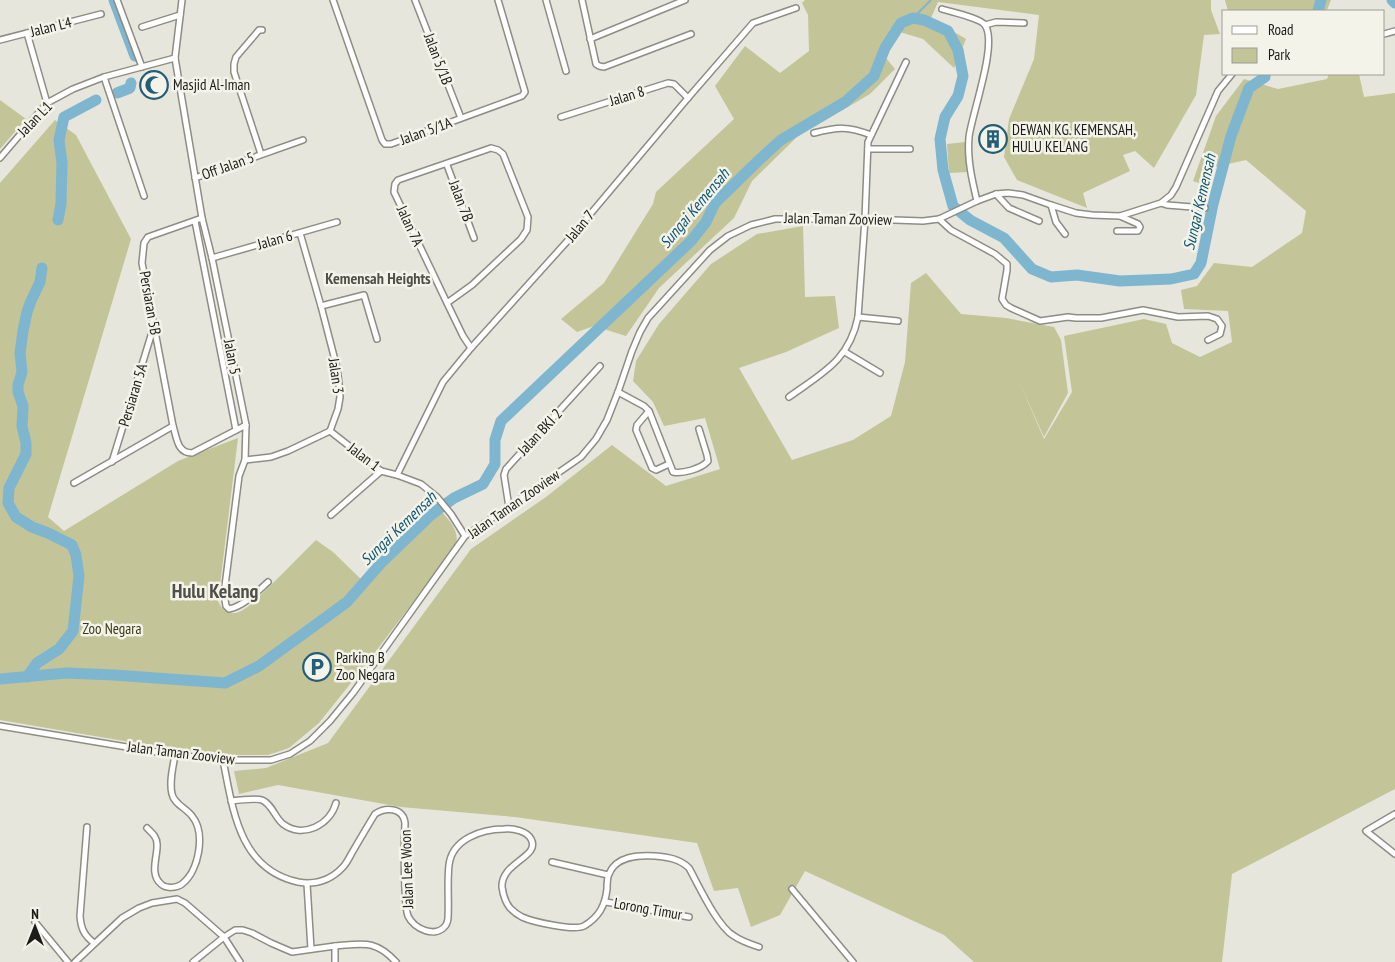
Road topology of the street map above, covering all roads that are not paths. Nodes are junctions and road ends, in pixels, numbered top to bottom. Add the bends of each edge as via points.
1 (118, 0) edge
2 (182, 0) edge
3 (333, 0) edge
4 (415, 0) edge
5 (498, 0) edge
6 (546, 0) edge
7 (582, 0) edge
8 (684, 0) edge
9 (796, 8) dead end
10 (942, 9) dead end
11 (102, 14) dead end
12 (180, 15) junction
13 (1024, 23) dead end
14 (985, 25) junction
15 (142, 27) dead end
16 (262, 30) dead end
17 (27, 33) junction
18 (691, 34) dead end
19 (590, 39) junction
20 (0, 40) edge
21 (174, 58) junction
22 (906, 62) dead end
23 (142, 67) junction
24 (566, 72) dead end
25 (1231, 75) edge
26 (104, 77) junction
27 (688, 98) junction
28 (47, 103) junction
29 (562, 117) dead end
30 (461, 118) junction
31 (814, 133) dead end
32 (871, 135) junction
33 (303, 140) dead end
34 (910, 148) dead end
35 (868, 149) junction
36 (261, 154) junction
37 (0, 158) edge
38 (447, 164) junction
39 (195, 178) junction
40 (996, 194) junction
41 (144, 196) dead end
42 (977, 202) junction
43 (1160, 203) junction
44 (1051, 206) junction
45 (1205, 208) dead end
46 (1120, 216) junction
47 (202, 218) junction
48 (865, 219) junction
49 (939, 219) junction
50 (195, 221) junction
51 (1039, 221) dead end
52 (337, 222) dead end
53 (1117, 231) dead end
54 (300, 233) junction
55 (1065, 234) dead end
56 (474, 238) dead end
57 (212, 258) junction
58 (447, 303) junction
59 (321, 306) junction
60 (858, 317) junction
61 (898, 320) dead end
62 (154, 328) junction
63 (377, 339) dead end
64 (1208, 340) dead end
65 (471, 348) junction
66 (845, 352) junction
67 (600, 366) dead end
68 (880, 373) dead end
69 (618, 392) junction
70 (789, 398) dead end
71 (649, 411) junction
72 (246, 425) junction
73 (173, 426) junction
74 (699, 428) dead end
75 (236, 430) junction
76 (330, 431) junction
77 (244, 460) junction
78 (112, 462) junction
79 (669, 464) junction
80 (381, 471) junction
81 (397, 475) junction
82 (74, 482) dead end
83 (509, 507) junction
84 (331, 515) dead end
85 (464, 536) junction
86 (268, 582) dead end
87 (0, 726) edge
88 (175, 755) junction
89 (223, 760) junction
90 (231, 801) junction
91 (336, 803) dead end
92 (1395, 814) edge
93 (87, 827) dead end
94 (147, 828) dead end
95 (1395, 854) edge
96 (552, 862) dead end
97 (608, 874) junction
98 (307, 884) junction
99 (792, 889) dead end
100 (606, 902) junction
101 (690, 917) dead end
102 (35, 922) dead end
103 (224, 936) junction
104 (94, 943) junction
105 (335, 946) junction
106 (759, 947) dead end
107 (310, 949) junction
108 (68, 962) edge
109 (75, 962) edge
110 (193, 962) edge
111 (240, 962) edge
112 (335, 962) edge
113 (396, 962) edge
114 (853, 962) edge

1 - 23 street
2 - 12 street, Jalan 5
3 - 30 street, Jalan 5/1A via 385,144
4 - 30 street, Jalan 5/1B
5 - 30 street, Jalan 5/1A via 525,92 522,96
6 - 24 street
7 - 19 street
8 - 19 street
9 - 27 street, Jalan 7 via 753,23
10 - 14 street via 968,16
11 - 17 street, Jalan L4
12 - 15 street
12 - 21 street, Jalan 5
13 - 14 street
14 - 42 street via 988,36 985,70 969,137 970,173
16 - 36 street, Off Jalan 5 via 236,57 234,64
17 - 20 street, Jalan L4
17 - 28 street
18 - 19 street via 604,67 596,64
21 - 23 street, Jalan L1
21 - 39 street, Jalan 5
22 - 32 street
23 - 26 street, Jalan L1
25 - 43 street via 1218,91 1176,187
26 - 28 street, Jalan L1
26 - 41 street
27 - 29 street, Jalan 8 via 674,84 668,83
27 - 65 street, Jalan 7 via 571,237
28 - 37 street, Jalan L1
31 - 32 street via 845,128
32 - 35 street
33 - 36 street, Off Jalan 5
34 - 35 street
35 - 48 street
36 - 39 street, Off Jalan 5
38 - 56 street, Jalan 7B
38 - 58 street, Jalan 7A via 394,184 394,192
38 - 58 street via 491,148 498,150 503,154 528,217 527,230 520,239 472,285
39 - 47 street, Jalan 5
40 - 42 street, Jalan Taman Zooview
40 - 44 street via 1023,195
40 - 51 street via 1008,208
42 - 49 street, Jalan Taman Zooview
43 - 45 street
43 - 46 street
44 - 46 street via 1076,213
44 - 55 street via 1056,222
46 - 53 street via 1140,227 1138,231
47 - 50 street, Persiaran 5B
47 - 57 street, Jalan 5
48 - 49 street, Jalan Taman Zooview
48 - 60 street
48 - 69 street, Jalan Taman Zooview via 775,219 751,225 728,236 710,250 648,318
49 - 64 street via 951,230 1003,259 1007,270 1002,299 1011,308 1040,321 1068,317 1101,318 1143,310 1178,317 1208,316 1217,319 1222,326 1220,334
50 - 62 street, Persiaran 5B via 148,237 144,243 142,263
50 - 75 street, Jalan 5
52 - 54 street, Jalan 6
54 - 57 street, Jalan 6
54 - 59 street, Jalan 3
57 - 72 street, Jalan 5
58 - 65 street, Jalan 7A
59 - 63 street via 364,295
59 - 76 street, Jalan 3 via 337,368 340,397
60 - 61 street
60 - 66 street
62 - 73 street, Persiaran 5B
62 - 78 street, Persiaran 5A
65 - 81 street, Jalan 7 via 443,382
66 - 68 street
66 - 70 street via 831,367
67 - 83 street, Jalan BKI 2 via 506,469
69 - 71 street
69 - 83 street, Jalan Taman Zooview via 607,420 581,457
71 - 79 street
71 - 79 street via 636,430 652,468 656,470
72 - 75 street
72 - 77 street, Jalan 5
73 - 75 street via 181,449 188,453
73 - 78 street, Persiaran 5A
74 - 79 street via 708,461 678,473 673,472
76 - 77 street via 288,452
76 - 80 street, Jalan 1
77 - 86 street, Jalan 5 via 239,476 224,594 226,606 230,609 243,603
78 - 82 street, Persiaran 5A
80 - 81 street, Jalan 1
80 - 84 street
81 - 85 street, Jalan 1 via 421,484 437,497
83 - 85 street, Jalan Taman Zooview
85 - 89 street, Jalan Taman Zooview via 353,693 310,741 290,754 271,760
87 - 88 street, Jalan Taman Zooview
88 - 89 street, Jalan Taman Zooview
88 - 94 street via 172,796 192,816 200,838 196,864 182,884 166,887 156,878 157,843
89 - 90 street
90 - 91 street via 266,802 282,823 301,830 323,824
90 - 98 street via 237,824 257,860 274,873
92 - 95 street via 1366,831
93 - 104 street via 80,926
96 - 97 street
97 - 100 street
97 - 106 street via 626,858 638,855 683,862 690,868 723,927 732,936
98 - 100 street, Jalan Lee Woon via 333,876 344,866 375,814 388,808 401,813 404,818 406,904 411,920 424,931 440,930 446,925 449,864 453,852 460,843 488,830 507,828 526,834 533,844 532,851 513,865 502,881 504,898 510,908 522,917 564,928 581,928 594,920
98 - 107 street
99 - 114 street
100 - 101 street, Lorong Timur
102 - 108 street
103 - 104 street via 177,899 139,908 122,918
103 - 107 street via 243,930 292,952
103 - 110 street
103 - 111 street
104 - 109 street
105 - 107 street
105 - 112 street
105 - 113 street via 365,943 390,955

